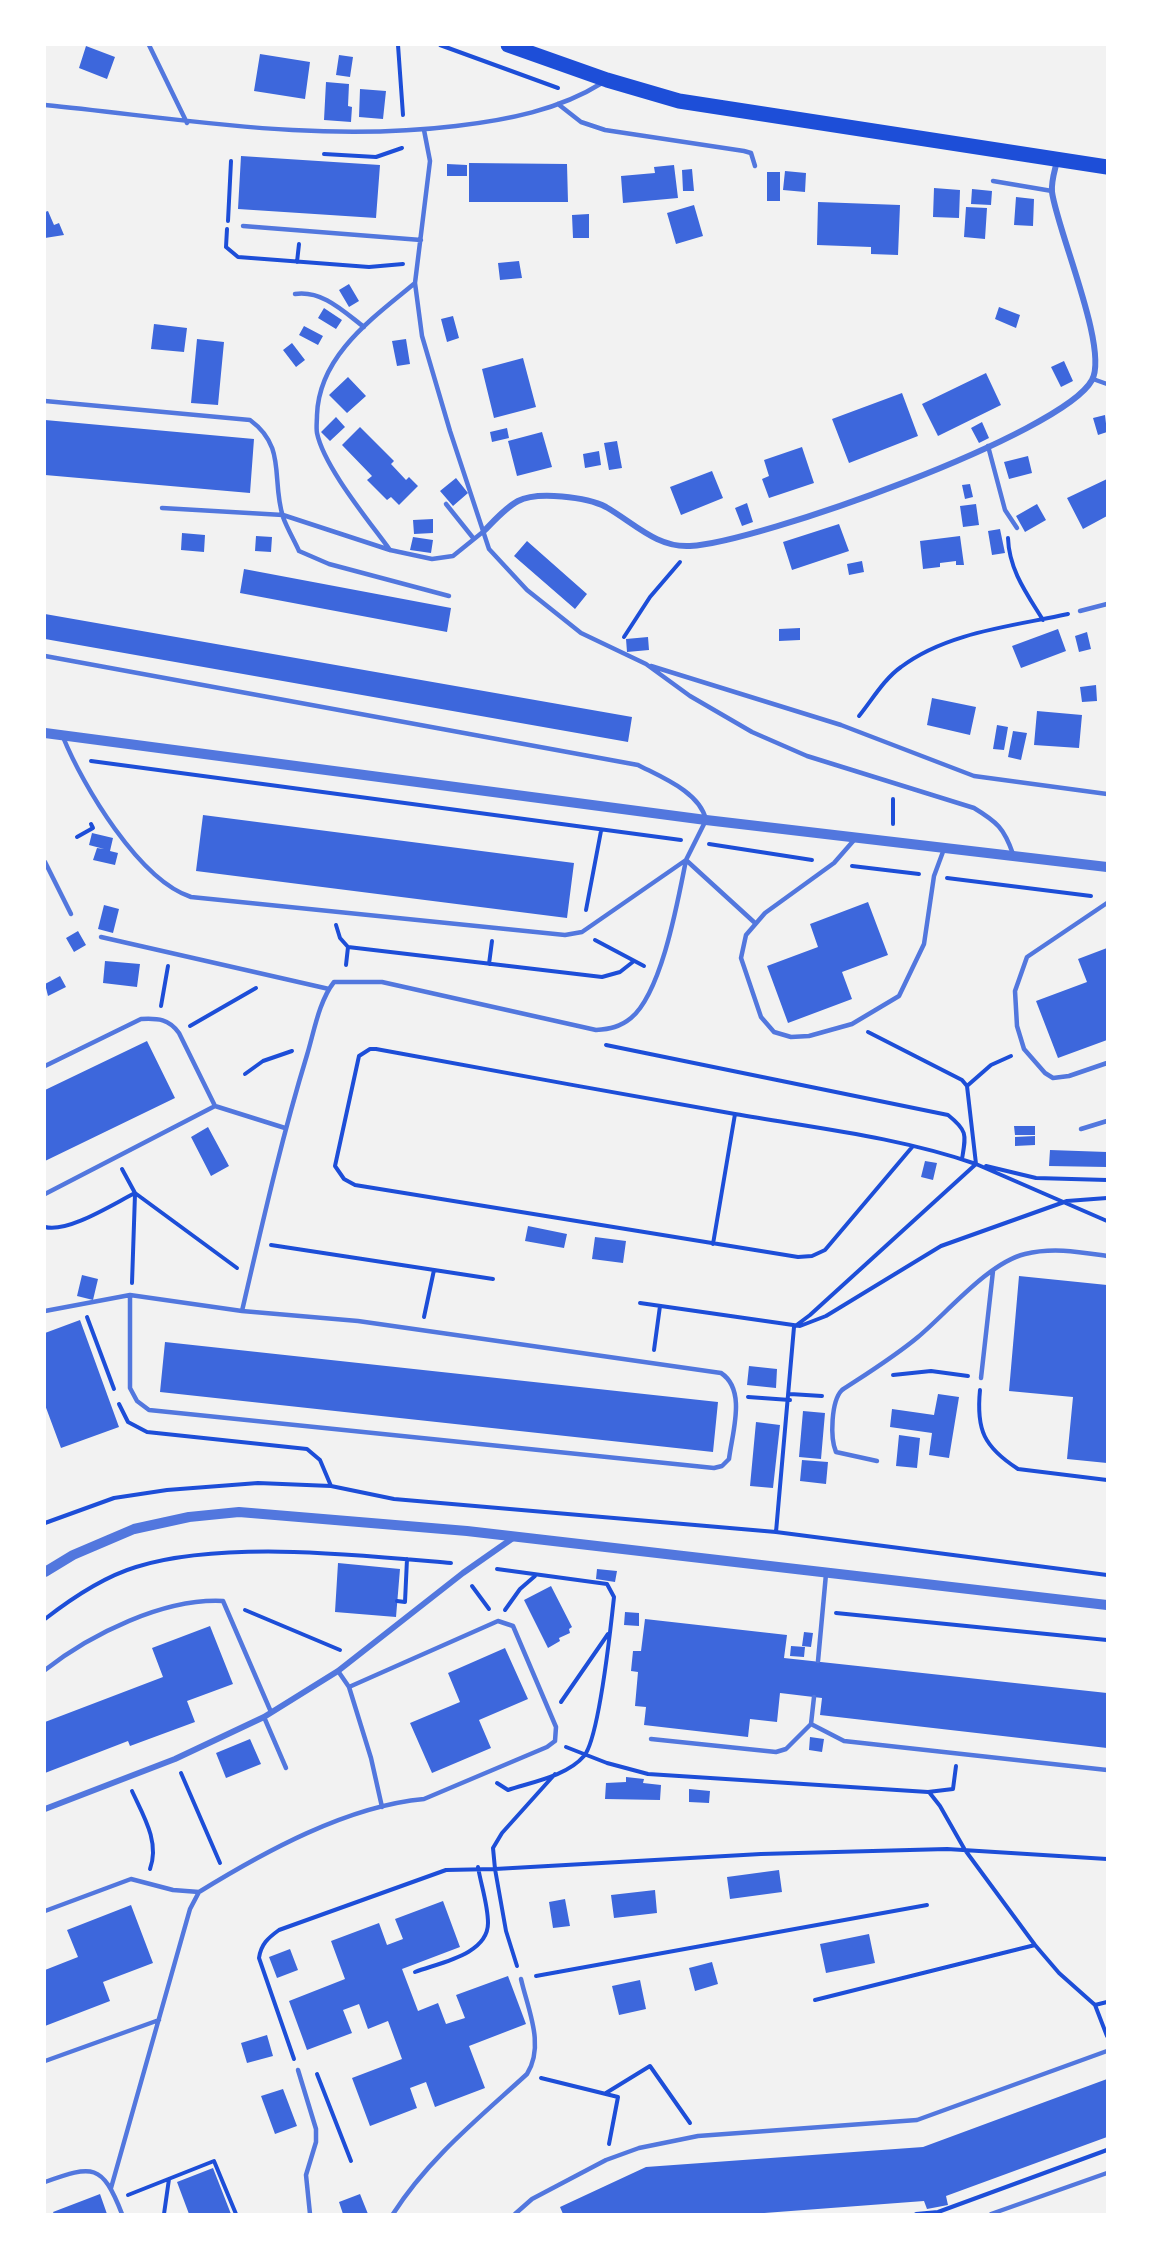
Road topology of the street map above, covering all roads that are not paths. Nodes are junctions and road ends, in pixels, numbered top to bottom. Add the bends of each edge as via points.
1 (149, 45) edge
2 (508, 45) edge
3 (607, 80) junction
4 (558, 104) junction
5 (45, 105) edge
6 (187, 123) junction
7 (424, 130) junction
8 (1058, 160) junction
9 (755, 165) dead end
10 (1107, 167) edge
11 (993, 181) dead end
12 (1052, 191) junction
13 (243, 226) dead end
14 (421, 240) junction
15 (415, 283) junction
16 (295, 294) dead end
17 (364, 327) junction
18 (1093, 379) junction
19 (1107, 384) edge
20 (45, 401) edge
21 (988, 446) junction
22 (446, 504) dead end
23 (162, 508) dead end
24 (283, 515) junction
25 (1017, 528) dead end
26 (484, 531) junction
27 (474, 539) junction
28 (390, 550) junction
29 (449, 596) dead end
30 (1107, 604) edge
31 (1080, 611) road end
32 (45, 656) edge
33 (646, 664) junction
34 (45, 733) edge
35 (62, 735) junction
36 (1107, 794) edge
37 (706, 820) junction
38 (855, 838) junction
39 (944, 849) junction
40 (1014, 856) junction
41 (686, 860) junction
42 (45, 862) edge
43 (1107, 867) edge
44 (1105, 905) edge
45 (70, 914) dead end
46 (755, 923) junction
47 (101, 937) dead end
48 (329, 989) junction
49 (1107, 1063) edge
50 (45, 1066) edge
51 (214, 1106) junction
52 (1107, 1121) edge
53 (285, 1128) junction
54 (1080, 1129) dead end
55 (45, 1194) edge
56 (1107, 1256) edge
57 (993, 1271) junction
58 (130, 1295) junction
59 (45, 1311) edge
60 (242, 1311) junction
61 (981, 1378) road end
62 (877, 1461) dead end
63 (515, 1537) junction
64 (47, 1567) edge
65 (826, 1573) junction
66 (1107, 1605) edge
67 (818, 1661) dead end
68 (45, 1670) edge
69 (338, 1671) junction
70 (349, 1687) junction
71 (814, 1697) dead end
72 (271, 1712) junction
73 (264, 1717) junction
74 (811, 1724) junction
75 (651, 1739) dead end
76 (286, 1768) dead end
77 (1107, 1770) edge
78 (382, 1807) junction
79 (45, 1809) edge
80 (199, 1892) junction
81 (45, 1911) edge
82 (521, 1979) road end
83 (159, 2020) junction
84 (1107, 2051) edge
85 (45, 2061) edge
86 (298, 2070) road end
87 (1107, 2173) edge
88 (45, 2182) edge
89 (111, 2188) junction
90 (122, 2214) edge
91 (310, 2214) edge
92 (393, 2214) edge
93 (515, 2214) edge
94 (991, 2214) edge

1 - 6 lane
2 - 3 main road
3 - 4 lane via 572,101
3 - 8 main road via 679,101
4 - 7 lane via 481,123
4 - 9 lane via 570,116 594,127 744,151 751,153
5 - 6 lane
6 - 7 lane via 372,134
7 - 14 lane via 430,161
8 - 10 main road
8 - 12 street
11 - 12 lane
12 - 18 street via 1084,299 1093,348
13 - 14 lane
14 - 15 lane
15 - 17 lane
15 - 26 lane via 425,346
16 - 17 lane via 320,296
17 - 28 lane via 338,352 324,381 317,433 338,477
18 - 19 lane
18 - 21 street via 1063,406
20 - 24 lane via 250,420 264,430 274,447
21 - 25 lane via 1007,516
21 - 26 street via 938,471 775,527 690,546 661,542 604,506 577,497 519,500
22 - 27 lane
23 - 24 lane
24 - 28 lane
24 - 29 lane via 298,551 311,558
26 - 27 lane
26 - 33 lane via 489,549 527,590 581,633
27 - 28 lane via 453,556 432,559
30 - 31 lane
32 - 37 lane via 638,765 679,788 698,804
33 - 36 lane via 974,776
33 - 40 lane via 690,696 752,732 807,756 974,808 995,821 1007,836
34 - 35 street
35 - 37 street
35 - 41 lane via 72,759 142,864 163,883 191,897 565,935 582,932
37 - 38 street
37 - 41 lane
38 - 39 street
38 - 46 lane via 834,863
39 - 40 street
39 - 46 lane via 934,876 924,944 912,974 899,996 852,1024 809,1036 791,1037 774,1032 761,1017 741,958 746,935
40 - 43 street
41 - 46 lane
41 - 48 lane via 658,974 633,1017 617,1028 596,1030 382,982 339,981
42 - 45 lane
44 - 49 lane via 1027,957 1015,991 1017,1026 1024,1049 1045,1073 1053,1078 1069,1076
47 - 48 lane
48 - 53 lane
50 - 51 lane via 141,1019 159,1018 179,1033
51 - 53 lane
51 - 55 lane
52 - 54 lane
53 - 60 lane
56 - 57 lane via 1050,1250 1024,1254
57 - 61 lane
57 - 62 lane via 916,1338 837,1397 832,1442 836,1452
58 - 59 lane
58 - 60 lane
58 - 60 lane via 130,1388 137,1401 149,1410 714,1468 729,1459 736,1395 730,1379 721,1373 422,1329
63 - 64 street via 239,1512 189,1517 134,1529
63 - 65 street
63 - 69 street
65 - 66 street
65 - 67 lane
68 - 72 lane via 105,1631 204,1600 223,1601
69 - 70 lane
69 - 72 street
70 - 78 lane
70 - 78 lane via 498,1621 513,1626 556,1727 555,1741 537,1752 424,1799
71 - 74 lane
72 - 73 street
73 - 76 lane
73 - 79 street via 175,1759
74 - 75 lane via 786,1749 777,1752
74 - 77 lane via 844,1741
78 - 80 lane via 342,1817
80 - 81 lane via 131,1879
80 - 83 lane via 190,1909
82 - 92 lane via 537,2044 536,2060 527,2074 411,2185
83 - 85 lane
83 - 89 lane
84 - 93 lane via 917,2120 698,2136 639,2148 606,2160 532,2199
86 - 91 lane via 316,2129 306,2175
87 - 94 lane
88 - 89 lane via 80,2170 94,2172
89 - 90 lane

